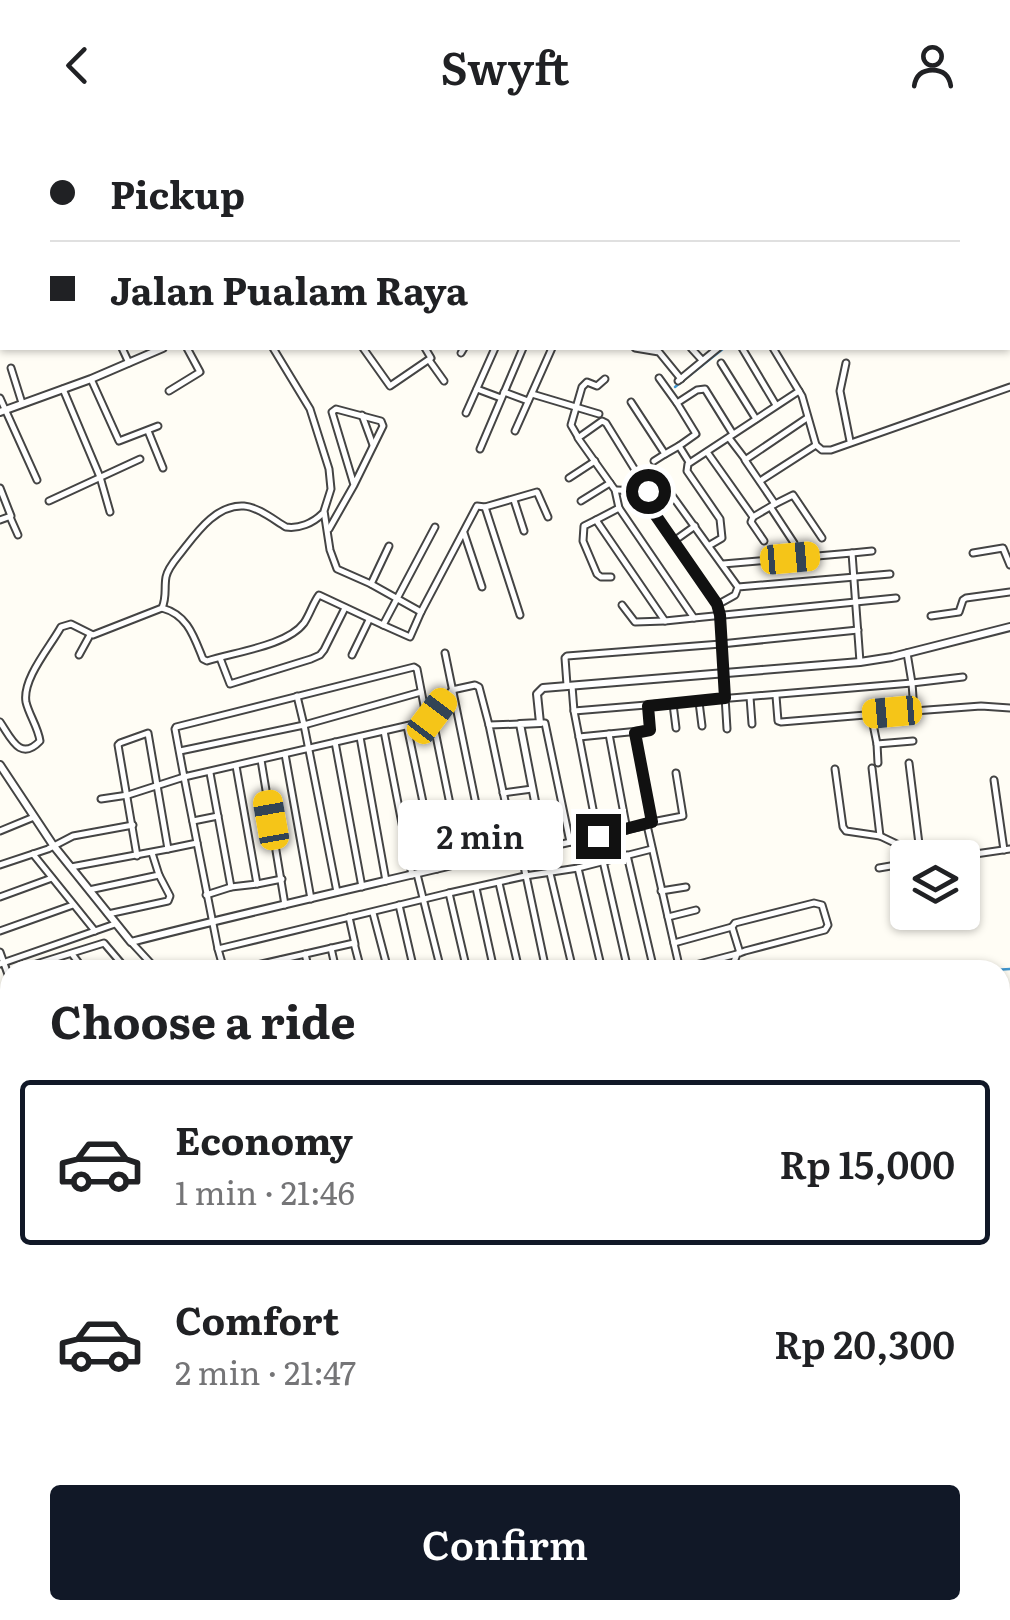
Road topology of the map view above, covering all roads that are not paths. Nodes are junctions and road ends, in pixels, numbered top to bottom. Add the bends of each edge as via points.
1 (123, 350) edge
2 (158, 350) edge
3 (188, 350) edge
4 (273, 350) edge
5 (363, 350) edge
6 (427, 350) edge
7 (495, 350) edge
8 (522, 350) edge
9 (551, 350) edge
10 (648, 350) edge
11 (694, 350) edge
12 (715, 350) edge
13 (743, 350) edge
14 (774, 350) edge
15 (429, 360) junction
16 (702, 360) junction
17 (129, 363) junction
18 (721, 363) dead end
19 (846, 363) dead end
20 (10, 368) dead end
21 (659, 378) dead end
22 (91, 379) junction
23 (606, 379) dead end
24 (444, 381) dead end
25 (1010, 388) edge
26 (63, 389) junction
27 (477, 390) junction
28 (169, 391) dead end
29 (799, 391) junction
30 (502, 395) junction
31 (0, 398) edge
32 (530, 398) junction
33 (631, 402) dead end
34 (676, 403) junction
35 (23, 404) junction
36 (776, 405) junction
37 (576, 407) junction
38 (2, 411) edge
39 (466, 413) dead end
40 (598, 414) dead end
41 (362, 416) junction
42 (807, 418) junction
43 (756, 419) junction
44 (158, 426) dead end
45 (515, 431) dead end
46 (148, 432) junction
47 (731, 436) junction
48 (578, 438) junction
49 (850, 441) junction
50 (373, 446) junction
51 (678, 446) junction
52 (816, 446) junction
53 (480, 449) dead end
54 (707, 452) junction
55 (665, 454) junction
56 (140, 459) dead end
57 (745, 460) junction
58 (595, 461) junction
59 (654, 461) dead end
60 (690, 462) junction
61 (163, 468) dead end
62 (100, 477) junction
63 (569, 478) dead end
64 (37, 480) dead end
65 (760, 481) junction
66 (610, 483) junction
67 (354, 486) junction
68 (0, 488) edge
69 (615, 490) junction
70 (648, 491) junction
71 (48, 500) dead end
72 (514, 500) junction
73 (581, 501) dead end
74 (773, 505) junction
75 (485, 507) junction
76 (619, 508) junction
77 (324, 511) junction
78 (110, 512) dead end
79 (548, 516) dead end
80 (10, 517) junction
81 (752, 517) junction
82 (0, 520) edge
83 (596, 520) junction
84 (696, 526) junction
85 (435, 527) dead end
86 (524, 531) dead end
87 (328, 532) junction
88 (464, 533) junction
89 (18, 535) dead end
90 (822, 538) dead end
91 (674, 541) junction
92 (764, 541) dead end
93 (794, 543) dead end
94 (709, 545) junction
95 (389, 546) dead end
96 (872, 550) dead end
97 (852, 553) junction
98 (973, 553) dead end
99 (723, 564) junction
100 (1010, 565) edge
101 (890, 574) dead end
102 (610, 577) dead end
103 (853, 578) junction
104 (371, 584) junction
105 (482, 587) dead end
106 (738, 587) junction
107 (1010, 592) edge
108 (396, 598) junction
109 (896, 598) dead end
110 (855, 602) junction
111 (717, 604) junction
112 (622, 605) dead end
113 (162, 608) junction
114 (345, 608) junction
115 (421, 612) junction
116 (720, 615) junction
117 (520, 616) dead end
118 (932, 616) dead end
119 (694, 618) junction
120 (369, 620) junction
121 (665, 622) junction
122 (382, 625) junction
123 (1010, 627) edge
124 (858, 630) junction
125 (90, 636) junction
126 (722, 644) junction
127 (444, 653) dead end
128 (907, 653) junction
129 (80, 654) dead end
130 (352, 656) dead end
131 (220, 657) junction
132 (860, 662) junction
133 (723, 672) junction
134 (962, 677) dead end
135 (912, 684) junction
136 (570, 686) junction
137 (452, 690) junction
138 (422, 691) junction
139 (297, 696) junction
140 (776, 696) junction
141 (750, 697) junction
142 (725, 698) junction
143 (699, 702) junction
144 (673, 704) junction
145 (648, 706) junction
146 (1010, 708) edge
147 (574, 711) junction
148 (914, 711) junction
149 (871, 714) junction
150 (430, 718) junction
151 (0, 722) edge
152 (542, 723) junction
153 (520, 724) junction
154 (752, 724) dead end
155 (304, 725) junction
156 (489, 725) junction
157 (407, 726) junction
158 (702, 726) dead end
159 (676, 728) dead end
160 (727, 729) dead end
161 (384, 731) junction
162 (635, 733) junction
163 (609, 734) junction
164 (360, 737) junction
165 (579, 737) junction
166 (913, 741) dead end
167 (336, 742) junction
168 (877, 744) junction
169 (308, 748) junction
170 (180, 751) junction
171 (285, 754) junction
172 (261, 760) junction
173 (909, 763) dead end
174 (236, 766) junction
175 (2, 768) edge
176 (835, 769) dead end
177 (210, 772) junction
178 (676, 774) dead end
179 (184, 777) junction
180 (994, 780) dead end
181 (158, 786) junction
182 (532, 789) junction
183 (503, 793) junction
184 (128, 794) junction
185 (100, 799) dead end
186 (218, 816) junction
187 (30, 818) junction
188 (193, 821) junction
189 (650, 823) junction
190 (133, 825) junction
191 (626, 830) junction
192 (0, 831) edge
193 (598, 836) junction
194 (880, 836) junction
195 (919, 840) edge
196 (890, 841) edge
197 (570, 842) junction
198 (196, 843) junction
199 (51, 847) junction
200 (544, 848) junction
201 (168, 849) junction
202 (652, 849) junction
203 (1007, 850) edge
204 (36, 853) junction
205 (152, 853) junction
206 (518, 853) junction
207 (980, 854) edge
208 (626, 855) junction
209 (138, 856) junction
210 (487, 858) junction
211 (603, 862) junction
212 (462, 863) junction
213 (0, 865) edge
214 (890, 867) edge
215 (70, 868) junction
216 (578, 868) junction
217 (880, 868) dead end
218 (437, 869) junction
219 (550, 872) junction
220 (414, 874) junction
221 (159, 875) junction
222 (526, 876) junction
223 (52, 878) junction
224 (282, 879) junction
225 (386, 881) junction
226 (499, 883) junction
227 (257, 884) junction
228 (232, 887) junction
229 (362, 887) junction
230 (686, 887) dead end
231 (476, 888) junction
232 (89, 890) junction
233 (337, 892) junction
234 (662, 892) junction
235 (449, 893) junction
236 (206, 895) junction
237 (0, 897) edge
238 (424, 899) junction
239 (311, 900) junction
240 (73, 904) junction
241 (286, 906) junction
242 (399, 906) junction
243 (696, 910) dead end
244 (373, 912) junction
245 (108, 914) junction
246 (668, 917) junction
247 (349, 918) junction
248 (212, 921) junction
249 (113, 925) junction
250 (732, 928) junction
251 (0, 931) edge
252 (97, 931) junction
253 (131, 942) junction
254 (674, 943) junction
255 (355, 944) junction
256 (331, 948) junction
257 (218, 949) junction
258 (72, 954) junction
259 (305, 954) junction
260 (738, 954) junction
261 (30, 960) edge
262 (48, 960) edge
263 (76, 960) edge
264 (118, 960) edge
265 (147, 960) edge
266 (221, 960) edge
267 (281, 960) edge
268 (306, 960) edge
269 (334, 960) edge
270 (359, 960) edge
271 (385, 960) edge
272 (412, 960) edge
273 (439, 960) edge
274 (465, 960) edge
275 (492, 960) edge
276 (517, 960) edge
277 (544, 960) edge
278 (571, 960) edge
279 (600, 960) edge
280 (626, 960) edge
281 (652, 960) edge
282 (678, 960) edge
283 (716, 960) edge
284 (735, 960) edge

1 - 17 street
2 - 17 street
3 - 28 street via 200,372
4 - 77 street via 310,409 325,456 331,489
5 - 15 street via 390,386
6 - 15 street
7 - 27 street
8 - 30 street
9 - 32 street
10 - 16 street via 660,352 680,380
11 - 16 street
12 - 16 street
13 - 36 street
14 - 29 street
15 - 24 street
17 - 22 street
18 - 43 street
19 - 49 street via 840,392
20 - 35 street
21 - 34 street
22 - 26 street
22 - 46 street via 118,441
23 - 37 street via 584,384
25 - 49 street
26 - 35 street
26 - 62 street
27 - 30 street
27 - 39 street
29 - 36 street
29 - 42 street
30 - 32 street
30 - 53 street
31 - 38 street
32 - 37 street
32 - 45 street
33 - 55 street
34 - 47 street via 703,388
34 - 51 street via 696,434
35 - 38 street
36 - 43 street
37 - 40 street
37 - 48 street via 571,427
38 - 64 street
41 - 50 street
41 - 50 street via 381,421
41 - 67 street via 332,412
42 - 52 street
42 - 57 street
43 - 47 street
44 - 46 street
46 - 61 street
47 - 54 street
47 - 57 street
48 - 58 street
48 - 70 street via 604,422
49 - 52 street via 827,450
50 - 67 street
51 - 55 street
51 - 60 street
52 - 65 street
54 - 60 street
54 - 81 street
55 - 59 street
56 - 62 street
57 - 65 street
58 - 63 street
58 - 66 street
60 - 94 street via 687,471 721,522 721,540
62 - 71 street
62 - 78 street
65 - 74 street
66 - 69 street
66 - 73 street
67 - 87 street
68 - 80 street
69 - 70 street
69 - 76 street
70 - 84 street via 663,482
70 - 91 street via 643,497
72 - 75 street
72 - 79 street via 538,492
72 - 86 street
74 - 81 street
74 - 90 street via 793,495
74 - 93 street
75 - 88 street via 477,506
75 - 117 street
76 - 83 street
76 - 119 street
77 - 87 street
77 - 113 street via 293,528 249,506 220,514 196,532 172,565
80 - 82 street
80 - 89 street
81 - 92 street
83 - 102 street via 584,526 583,541 597,574
83 - 121 street
84 - 91 street
84 - 94 street
85 - 108 street
87 - 104 street via 338,570
88 - 105 street
88 - 115 street
91 - 111 street
94 - 99 street
95 - 104 street
96 - 97 street
97 - 99 street
97 - 103 street
98 - 100 street via 1003,548
99 - 106 street
101 - 103 street
103 - 106 street
103 - 110 street
104 - 108 street
106 - 111 street
107 - 118 street via 964,598 959,612
108 - 115 street
108 - 122 street
109 - 110 street
110 - 116 street
110 - 124 street
111 - 116 street
112 - 121 street via 635,622
113 - 125 street
113 - 131 street via 188,624 204,659
114 - 120 street
114 - 131 street via 319,594 294,633
114 - 131 street via 320,656 230,684
115 - 122 street via 410,637
116 - 119 street
116 - 126 street
119 - 121 street
120 - 122 street
120 - 130 street
123 - 128 street
124 - 126 street
124 - 132 street
125 - 129 street
125 - 151 street via 71,624 60,627 30,678 26,704 40,734 38,745 18,748
126 - 133 street
126 - 136 street via 567,656
127 - 137 street
128 - 132 street
128 - 135 street
132 - 133 street
133 - 136 street
133 - 142 street
134 - 135 street
135 - 140 street
135 - 148 street
136 - 147 street
136 - 152 street via 540,689
137 - 150 street
137 - 156 street via 479,687
137 - 210 street
138 - 139 street via 414,668
138 - 150 street
138 - 155 street
139 - 155 street
139 - 170 street via 176,727
140 - 141 street
140 - 149 street via 781,722
141 - 142 street
141 - 154 street
142 - 143 street
142 - 160 street
143 - 144 street
143 - 158 street
144 - 145 street
144 - 159 street
145 - 147 street
145 - 162 street via 650,730
146 - 148 street
147 - 165 street
148 - 149 street
149 - 168 street
150 - 157 street
150 - 212 street
152 - 153 street
152 - 197 street
153 - 156 street
153 - 182 street
155 - 169 street
155 - 170 street
156 - 183 street
157 - 161 street
157 - 218 street
161 - 164 street
161 - 220 street
162 - 163 street
162 - 189 street
163 - 165 street
163 - 191 street
164 - 167 street
164 - 225 street
165 - 193 street
166 - 168 street
167 - 169 street
167 - 229 street
168 - 194 street
169 - 171 street
169 - 233 street
170 - 179 street
171 - 172 street
171 - 239 street
172 - 174 street
172 - 224 street
173 - 195 street
174 - 177 street
174 - 227 street
175 - 187 street
176 - 194 street via 844,830
177 - 179 street
177 - 186 street
178 - 189 street via 683,816
179 - 181 street
179 - 188 street
180 - 203 street
181 - 184 street
181 - 184 street via 148,733 118,745
181 - 201 street
182 - 183 street
182 - 200 street
183 - 206 street
184 - 185 street
184 - 190 street
186 - 188 street
186 - 228 street
187 - 192 street
187 - 199 street
188 - 198 street
189 - 191 street
189 - 202 street
190 - 199 street
190 - 209 street
191 - 193 street
193 - 197 street
194 - 196 street
197 - 200 street
198 - 201 street
198 - 236 street
199 - 204 street
199 - 215 street
200 - 206 street
200 - 219 street
201 - 205 street
202 - 208 street
202 - 234 street
203 - 207 street
204 - 213 street
204 - 223 street
205 - 209 street
205 - 221 street
206 - 210 street
206 - 222 street
208 - 211 street
208 - 281 street
209 - 215 street
210 - 212 street
211 - 216 street
211 - 280 street
212 - 218 street
214 - 217 street
215 - 232 street
216 - 219 street
216 - 279 street
218 - 220 street
219 - 222 street
219 - 278 street
220 - 225 street
220 - 238 street
221 - 232 street
221 - 245 street via 168,901
222 - 226 street
222 - 277 street
223 - 237 street
223 - 240 street
224 - 227 street
224 - 241 street
225 - 229 street
226 - 231 street
226 - 276 street
227 - 228 street
228 - 236 street
229 - 233 street
230 - 234 street
231 - 235 street
231 - 275 street
232 - 245 street
233 - 239 street
234 - 246 street
235 - 238 street
235 - 274 street
236 - 248 street
238 - 242 street
238 - 273 street
239 - 241 street
240 - 251 street
240 - 252 street
241 - 248 street
242 - 244 street
242 - 272 street
243 - 246 street
244 - 247 street
244 - 271 street
245 - 249 street
246 - 254 street
247 - 255 street
247 - 257 street
248 - 253 street
248 - 257 street
249 - 252 street
249 - 253 street
250 - 254 street
250 - 260 street
250 - 260 street via 817,903 828,924
252 - 261 street
253 - 265 street
254 - 282 street
255 - 256 street
255 - 270 street
256 - 259 street
256 - 269 street
257 - 266 street
258 - 262 street
258 - 263 street
258 - 264 street via 104,943
259 - 267 street
259 - 268 street
260 - 283 street
260 - 284 street

